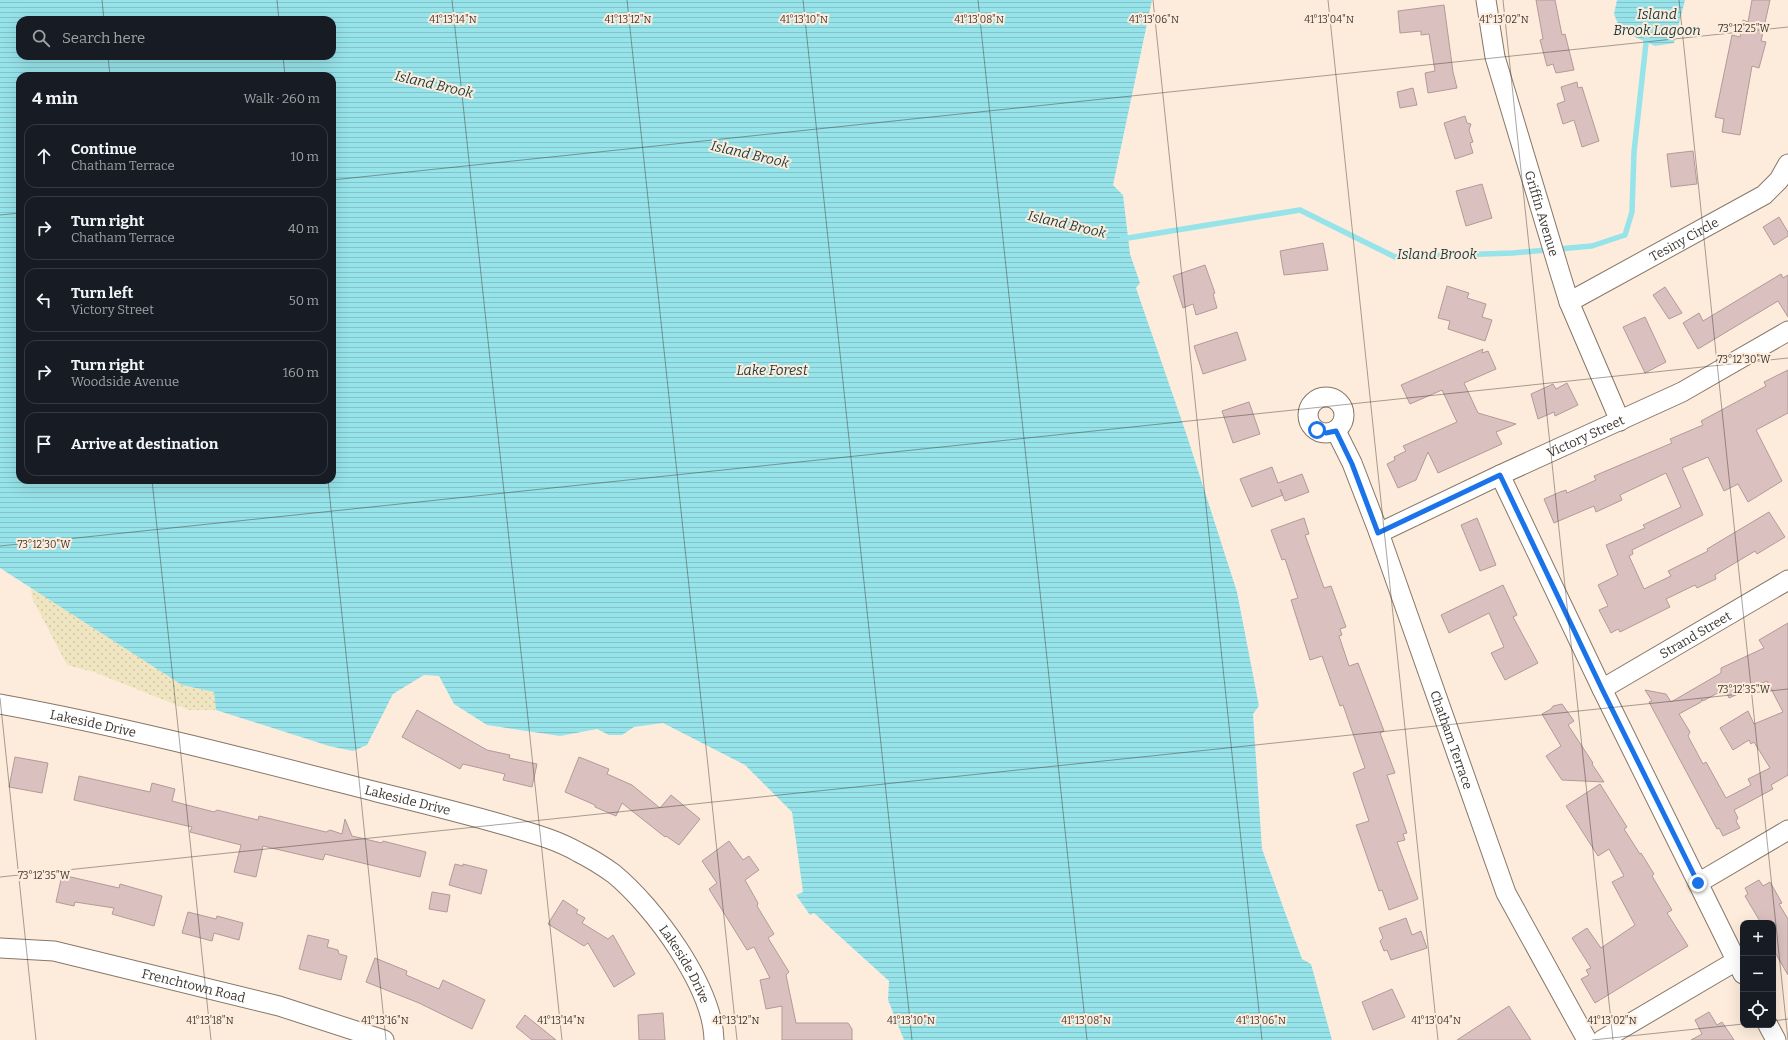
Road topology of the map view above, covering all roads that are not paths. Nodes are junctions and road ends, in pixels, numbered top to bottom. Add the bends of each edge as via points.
1 (1486, 0) edge
2 (1788, 164) edge
3 (1569, 302) junction
4 (1788, 331) edge
5 (1620, 421) junction
6 (1336, 431) dead end
7 (1500, 475) junction
8 (1378, 533) junction
9 (1788, 580) edge
10 (1602, 689) junction
11 (0, 704) edge
12 (1788, 830) edge
13 (1698, 883) junction
14 (0, 948) edge
15 (1740, 968) edge
16 (1770, 1028) edge
17 (384, 1040) edge
18 (714, 1040) edge
19 (1587, 1040) edge
20 (1602, 1040) edge
21 (1776, 1040) edge

1 - 3 street, Griffin Avenue via 1495,57
2 - 3 street, Tesiny Circle via 1779,180 1764,195
3 - 5 street, Griffin Avenue
4 - 5 street, Victory Street via 1682,392
5 - 7 street, Victory Street
6 - 8 street, Chatham Terrace via 1352,464
7 - 8 street, Victory Street
7 - 10 street
8 - 19 street, Chatham Terrace via 1506,893
9 - 10 street, Strand Street
10 - 13 street
11 - 18 street, Lakeside Drive via 198,747 484,819 557,841 613,874 641,901 675,944 704,996
12 - 13 street
13 - 15 street
14 - 17 street, Frenchtown Road via 54,951 279,1006
15 - 20 street
16 - 21 street

